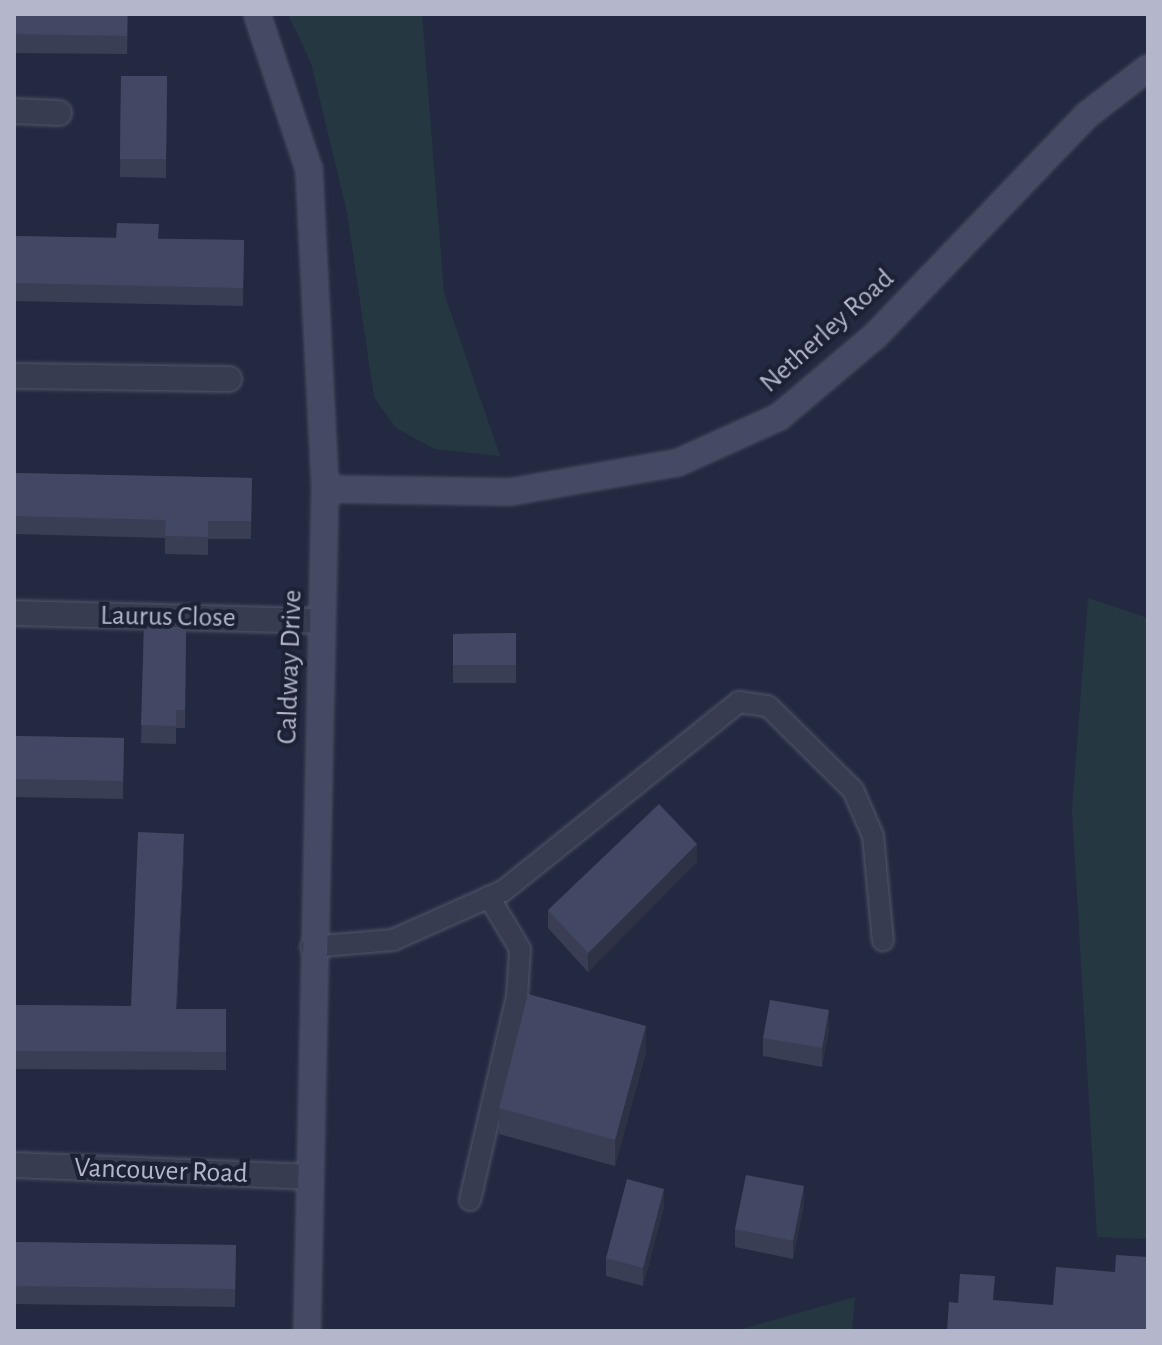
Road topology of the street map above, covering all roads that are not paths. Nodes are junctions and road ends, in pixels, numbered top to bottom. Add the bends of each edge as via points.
1 (257, 14) edge
2 (1148, 68) edge
3 (14, 111) edge
4 (59, 113) dead end
5 (14, 376) edge
6 (229, 379) dead end
7 (325, 489) junction
8 (14, 613) edge
9 (322, 621) junction
10 (489, 897) junction
11 (883, 941) dead end
12 (311, 947) junction
13 (14, 1165) edge
14 (308, 1177) junction
15 (470, 1200) dead end
16 (307, 1331) edge

1 - 7 main road, Caldway Drive via 309,169
2 - 7 main road, Netherley Road via 1087,115 875,336 779,417 677,463 510,492
3 - 4 street
5 - 6 street
7 - 9 main road, Caldway Drive
8 - 9 street, Laurus Close
9 - 12 main road, Caldway Drive
10 - 11 lane via 592,826 739,702 768,706 853,790 873,836
10 - 12 lane via 393,940
10 - 15 lane via 520,949 517,997
12 - 14 main road, Caldway Drive
13 - 14 street, Vancouver Road
14 - 16 main road, Caldway Drive

